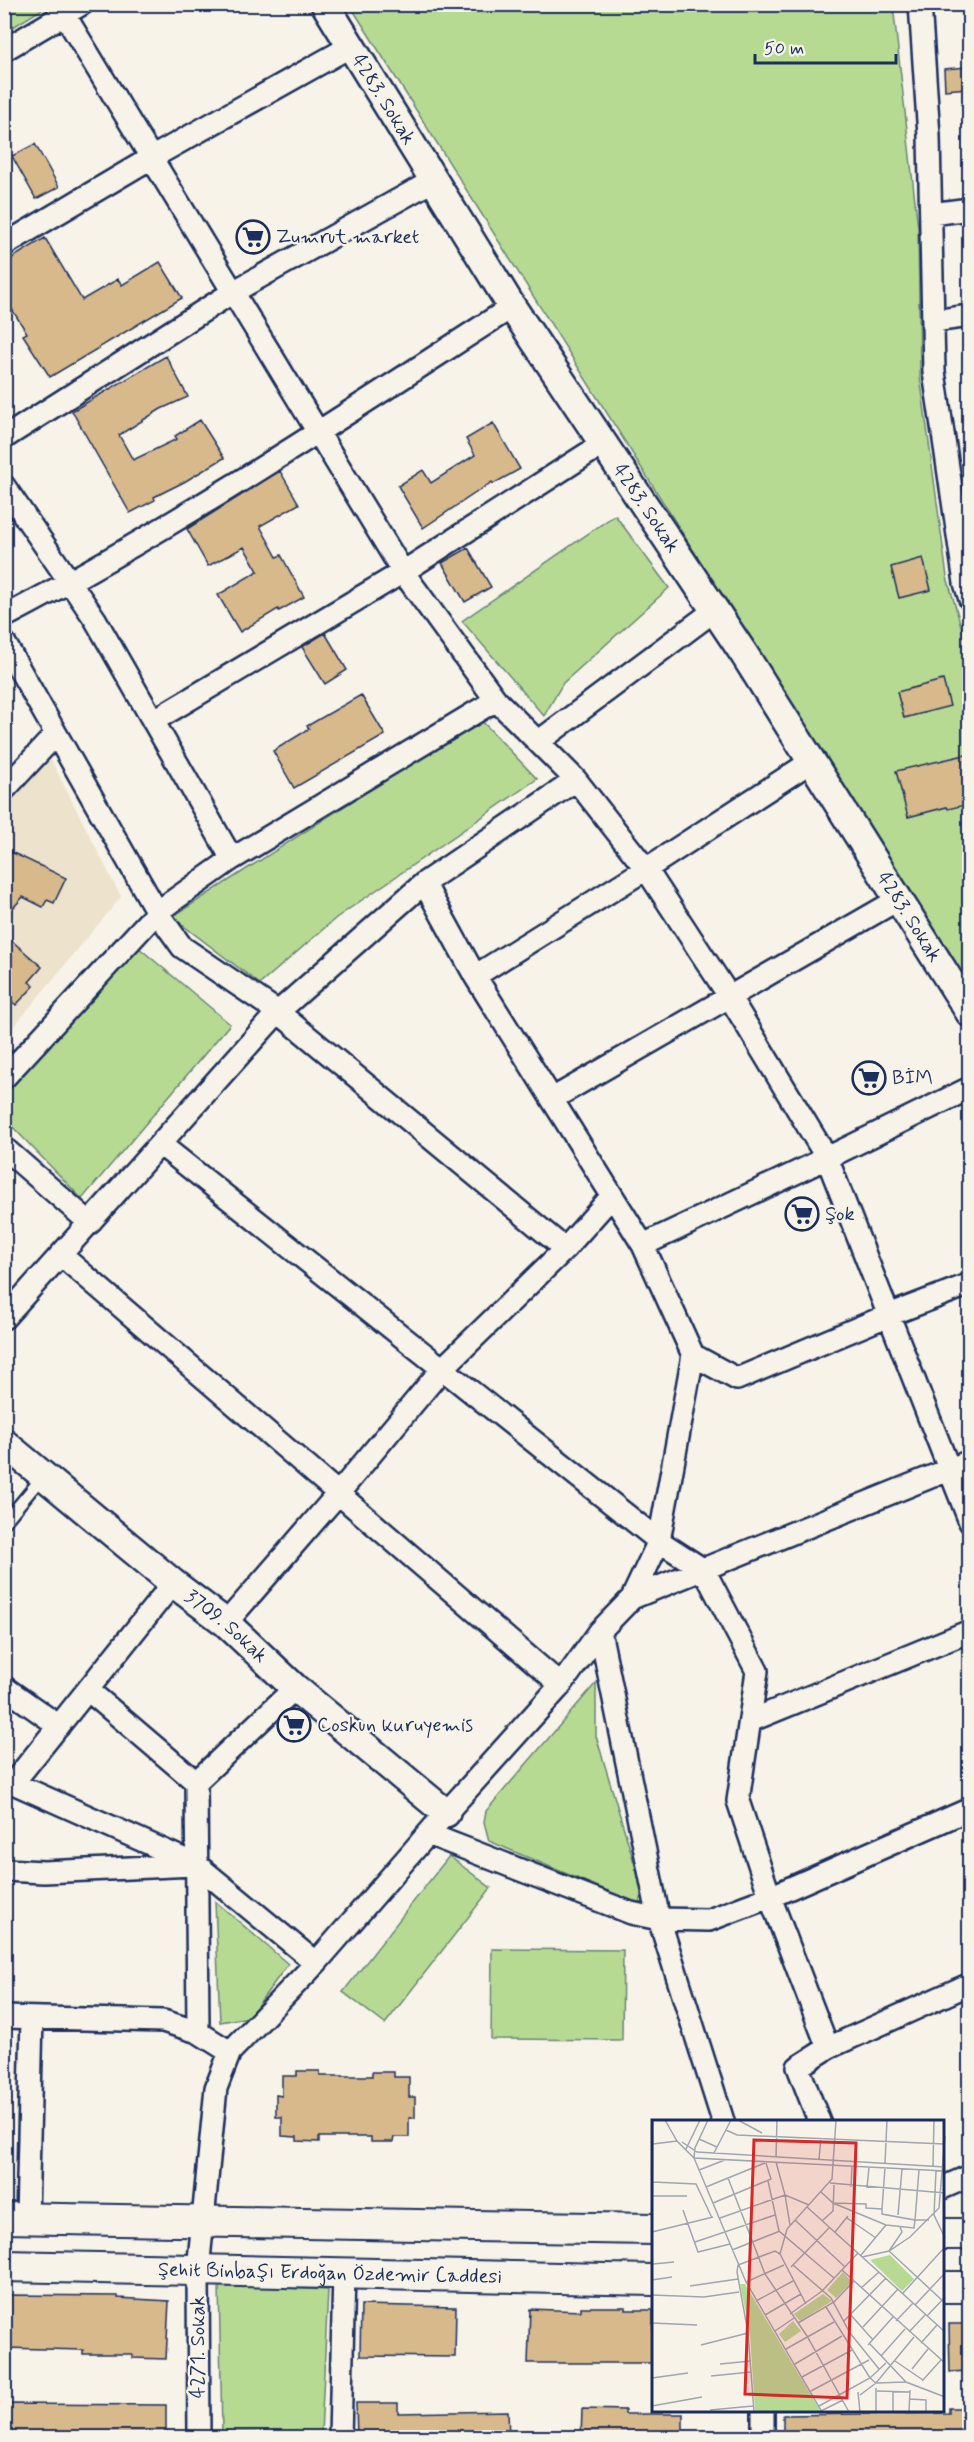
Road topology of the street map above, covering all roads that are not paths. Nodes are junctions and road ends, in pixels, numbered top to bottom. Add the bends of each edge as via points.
1 (325, 4) edge
2 (920, 4) edge
3 (68, 8) edge
4 (351, 46) junction
5 (4, 50) edge
6 (151, 158) junction
7 (434, 180) junction
8 (969, 209) edge
9 (930, 214) junction
10 (4, 245) edge
11 (233, 292) junction
12 (512, 307) junction
13 (969, 316) edge
14 (933, 321) junction
15 (318, 432) junction
16 (4, 438) edge
17 (604, 443) junction
18 (4, 486) edge
19 (403, 572) junction
20 (70, 583) junction
21 (968, 588) edge
22 (715, 610) junction
23 (4, 617) edge
24 (4, 642) edge
25 (496, 700) junction
26 (153, 721) junction
27 (56, 734) junction
28 (538, 742) junction
29 (812, 761) junction
30 (576, 780) junction
31 (4, 790) edge
32 (232, 859) junction
33 (646, 869) junction
34 (424, 884) junction
35 (899, 899) junction
36 (157, 912) junction
37 (475, 976) junction
38 (729, 996) junction
39 (278, 1012) junction
40 (969, 1013) edge
41 (4, 1078) edge
42 (969, 1088) edge
43 (552, 1099) junction
44 (160, 1144) junction
45 (4, 1148) edge
46 (827, 1158) junction
47 (612, 1196) junction
48 (90, 1222) junction
49 (643, 1245) junction
50 (565, 1249) junction
51 (61, 1255) junction
52 (969, 1284) edge
53 (889, 1315) junction
54 (4, 1318) edge
55 (693, 1355) junction
56 (442, 1369) junction
57 (4, 1443) edge
58 (969, 1461) edge
59 (949, 1470) junction
60 (44, 1476) junction
61 (337, 1495) junction
62 (4, 1522) edge
63 (969, 1522) edge
64 (659, 1541) junction
65 (704, 1570) junction
66 (172, 1582) junction
67 (632, 1598) junction
68 (226, 1623) junction
69 (969, 1630) edge
70 (600, 1631) junction
71 (561, 1685) junction
72 (4, 1687) edge
73 (295, 1688) junction
74 (88, 1690) junction
75 (750, 1721) junction
76 (59, 1726) junction
77 (9, 1782) edge
78 (196, 1782) junction
79 (969, 1809) edge
80 (446, 1812) junction
81 (428, 1834) junction
82 (197, 1864) junction
83 (4, 1869) edge
84 (770, 1897) junction
85 (659, 1919) junction
86 (316, 1963) junction
87 (969, 1984) edge
88 (4, 2017) edge
89 (32, 2018) junction
90 (198, 2032) junction
91 (828, 2048) junction
92 (230, 2052) junction
93 (723, 2120) edge
94 (819, 2120) edge
95 (969, 2176) edge
96 (944, 2187) edge
97 (16, 2218) edge
98 (202, 2221) junction
99 (652, 2229) edge
100 (944, 2234) edge
101 (969, 2234) edge
102 (4, 2266) edge
103 (198, 2270) junction
104 (344, 2273) junction
105 (652, 2280) edge
106 (944, 2287) edge
107 (969, 2287) edge
108 (763, 2412) edge
109 (199, 2438) edge
110 (340, 2438) edge
111 (764, 2438) edge

1 - 4 street, 4283. Sokak
2 - 9 street
3 - 5 street
3 - 6 street
4 - 6 street
4 - 7 street, 4283. Sokak
6 - 10 street
6 - 11 street
7 - 11 street
7 - 12 street, 4283. Sokak
8 - 9 street
9 - 14 street
11 - 15 street
11 - 16 street
12 - 15 street
12 - 17 street, 4283. Sokak
13 - 14 street
14 - 21 street via 934,372
15 - 19 street
15 - 20 street
17 - 19 street
17 - 22 street, 4283. Sokak
18 - 20 street
19 - 25 street
19 - 26 street
20 - 23 street
20 - 26 street
22 - 28 street
22 - 29 street, 4283. Sokak
24 - 27 street
25 - 28 street
25 - 32 street
26 - 32 street
27 - 31 street
27 - 36 street
28 - 30 street
29 - 33 street
29 - 35 street, 4283. Sokak
30 - 33 street
30 - 34 street
32 - 36 street
33 - 37 street
33 - 38 street
34 - 37 street
34 - 39 street
35 - 38 street
35 - 40 street, 4283. Sokak
36 - 39 street via 182,947
36 - 41 street
37 - 43 street
38 - 43 street
38 - 46 street
39 - 44 street
39 - 50 street
42 - 46 street
43 - 47 street
44 - 48 street
44 - 56 street
45 - 48 street
46 - 49 street
46 - 53 street
47 - 49 street
47 - 50 street
48 - 51 street
49 - 55 street
50 - 56 street
51 - 54 street
51 - 61 street
52 - 53 street
53 - 55 street via 737,1379
53 - 59 street
55 - 64 street
56 - 61 street
56 - 64 street
57 - 60 street, 3709. Sokak
58 - 59 street
59 - 63 street
59 - 65 street
60 - 62 lane
60 - 66 street, 3709. Sokak
61 - 68 street
61 - 71 street
64 - 65 street
64 - 67 street
65 - 67 street
65 - 75 street via 757,1671
66 - 68 street, 3709. Sokak
66 - 74 street
67 - 70 street
68 - 73 street, 3709. Sokak
69 - 75 street
70 - 71 street
70 - 85 street
71 - 80 street
72 - 76 street
73 - 78 street
73 - 80 street, 3709. Sokak
74 - 76 street
74 - 78 street
75 - 84 street via 738,1801
76 - 77 street
77 - 82 street
78 - 82 street
79 - 84 street
80 - 81 street
81 - 85 street via 631,1913
81 - 86 street
82 - 83 street via 44,1872
82 - 86 street
82 - 90 street
84 - 85 street via 709,1920
84 - 91 street
85 - 93 street
86 - 92 street
87 - 91 street
88 - 89 street
89 - 90 street via 163,2020
89 - 97 street
90 - 92 street
91 - 94 street via 798,2067
92 - 98 street, 4271. Sokak via 216,2088
95 - 96 street
97 - 98 main road
98 - 99 main road
98 - 103 street, 4271. Sokak
100 - 101 main road
102 - 103 main road, Şehit Binbaşı Erdoğan Özdemir Caddesi
103 - 104 main road, Şehit Binbaşı Erdoğan Özdemir Caddesi
103 - 109 street, 4271. Sokak
104 - 105 main road, Şehit Binbaşı Erdoğan Özdemir Caddesi
104 - 110 street
106 - 107 main road
108 - 111 street

